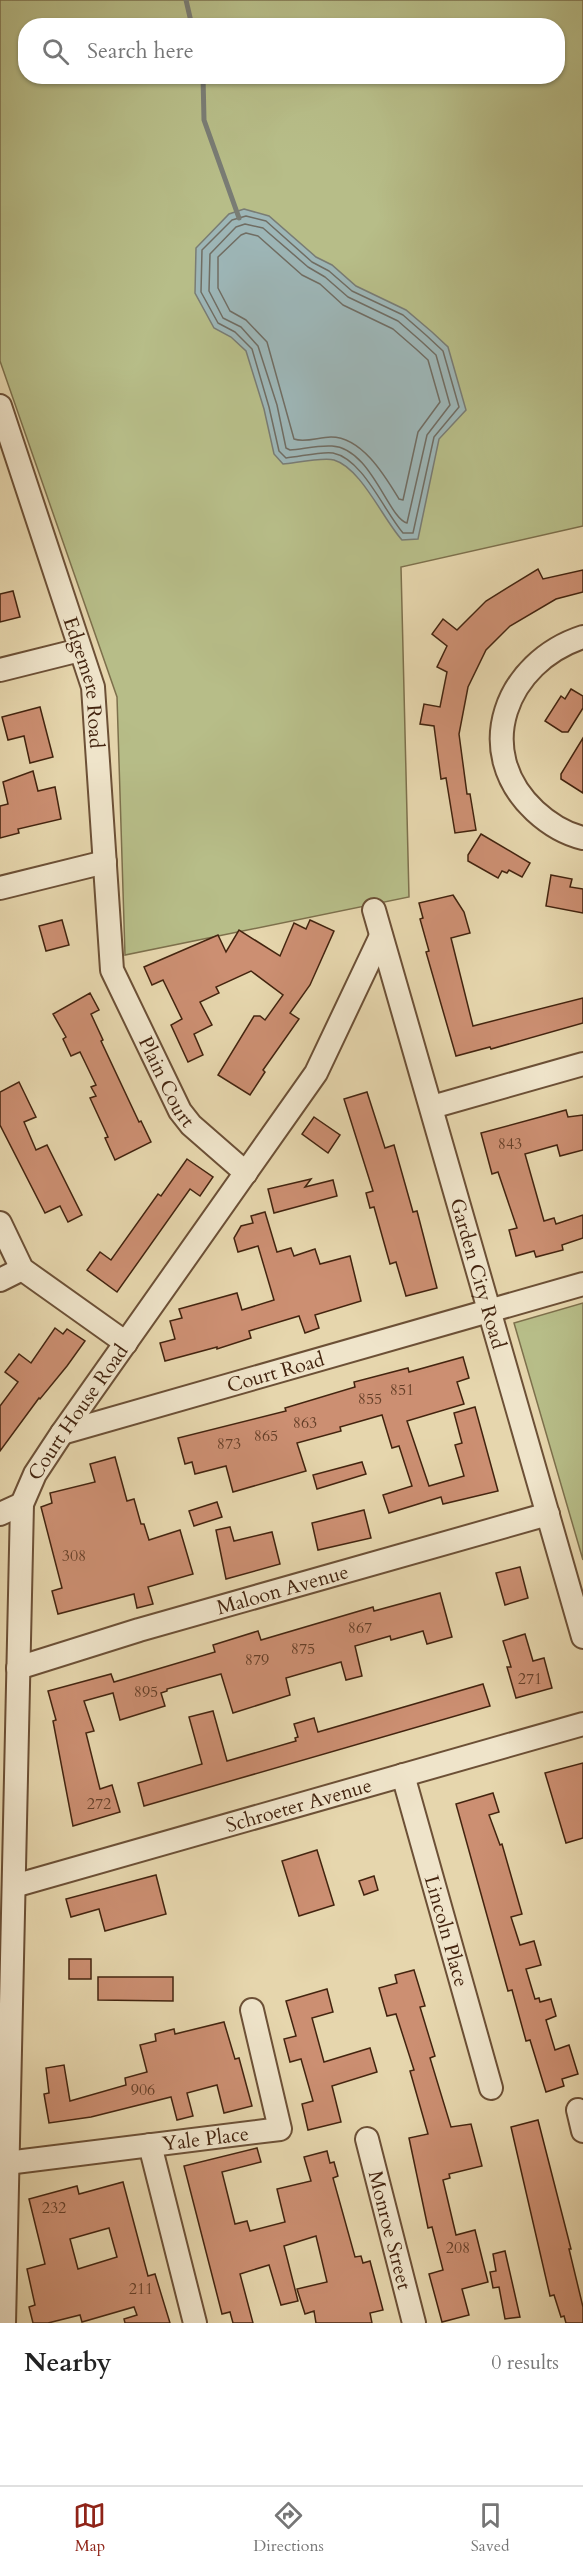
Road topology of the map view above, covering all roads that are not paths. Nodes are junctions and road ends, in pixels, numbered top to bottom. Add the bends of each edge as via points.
1 (0, 406) edge
2 (7, 450) edge
3 (583, 637) edge
4 (80, 650) junction
5 (0, 670) edge
6 (583, 838) edge
7 (105, 862) junction
8 (0, 888) edge
9 (374, 910) dead end
10 (381, 936) junction
11 (112, 970) joint
12 (583, 1064) edge
13 (432, 1107) junction
14 (246, 1173) junction
15 (0, 1223) edge
16 (22, 1269) junction
17 (0, 1280) edge
18 (583, 1284) edge
19 (490, 1310) junction
20 (126, 1343) junction
21 (62, 1433) junction
22 (22, 1504) junction
23 (548, 1514) junction
24 (0, 1515) edge
25 (583, 1636) edge
26 (18, 1668) junction
27 (583, 1725) edge
28 (403, 1775) junction
29 (7, 1839) edge
30 (14, 1886) junction
31 (252, 2010) dead end
32 (491, 2088) dead end
33 (367, 2139) dead end
34 (150, 2145) junction
35 (8, 2163) junction
36 (4, 2323) edge
37 (195, 2323) edge
38 (414, 2323) edge

1 - 2 street, Edgemere Road
2 - 4 street, Edgemere Road
3 - 6 street via 551,651 531,668 507,704 502,726 507,771 524,800 547,822
4 - 5 street
4 - 7 street, Edgemere Road via 95,701
7 - 8 street
7 - 11 street, Edgemere Road
9 - 10 street, Garden City Road
10 - 13 street, Garden City Road
10 - 14 street, Court House Road via 316,1073
11 - 14 street, Plain Court via 180,1111
12 - 13 street
13 - 19 street, Garden City Road
14 - 20 street, Court House Road
15 - 16 street
16 - 17 street
16 - 20 street
18 - 19 street, Court Road
19 - 21 street, Court Road
19 - 23 street, Garden City Road
20 - 21 street, Court House Road
21 - 22 street, Court House Road via 35,1474
22 - 24 street
22 - 26 street, Court House Road
23 - 25 street, Garden City Road
23 - 26 street, Maloon Avenue
26 - 29 street, Court House Road
27 - 28 street, Schroeter Avenue
28 - 30 street, Schroeter Avenue
28 - 32 street, Lincoln Place
29 - 30 street, Court House Road
30 - 35 street, Court House Road
31 - 34 street, Yale Place via 280,2129
33 - 38 street, Monroe Street
34 - 35 street, Yale Place
34 - 37 street
35 - 36 street, Court House Road

